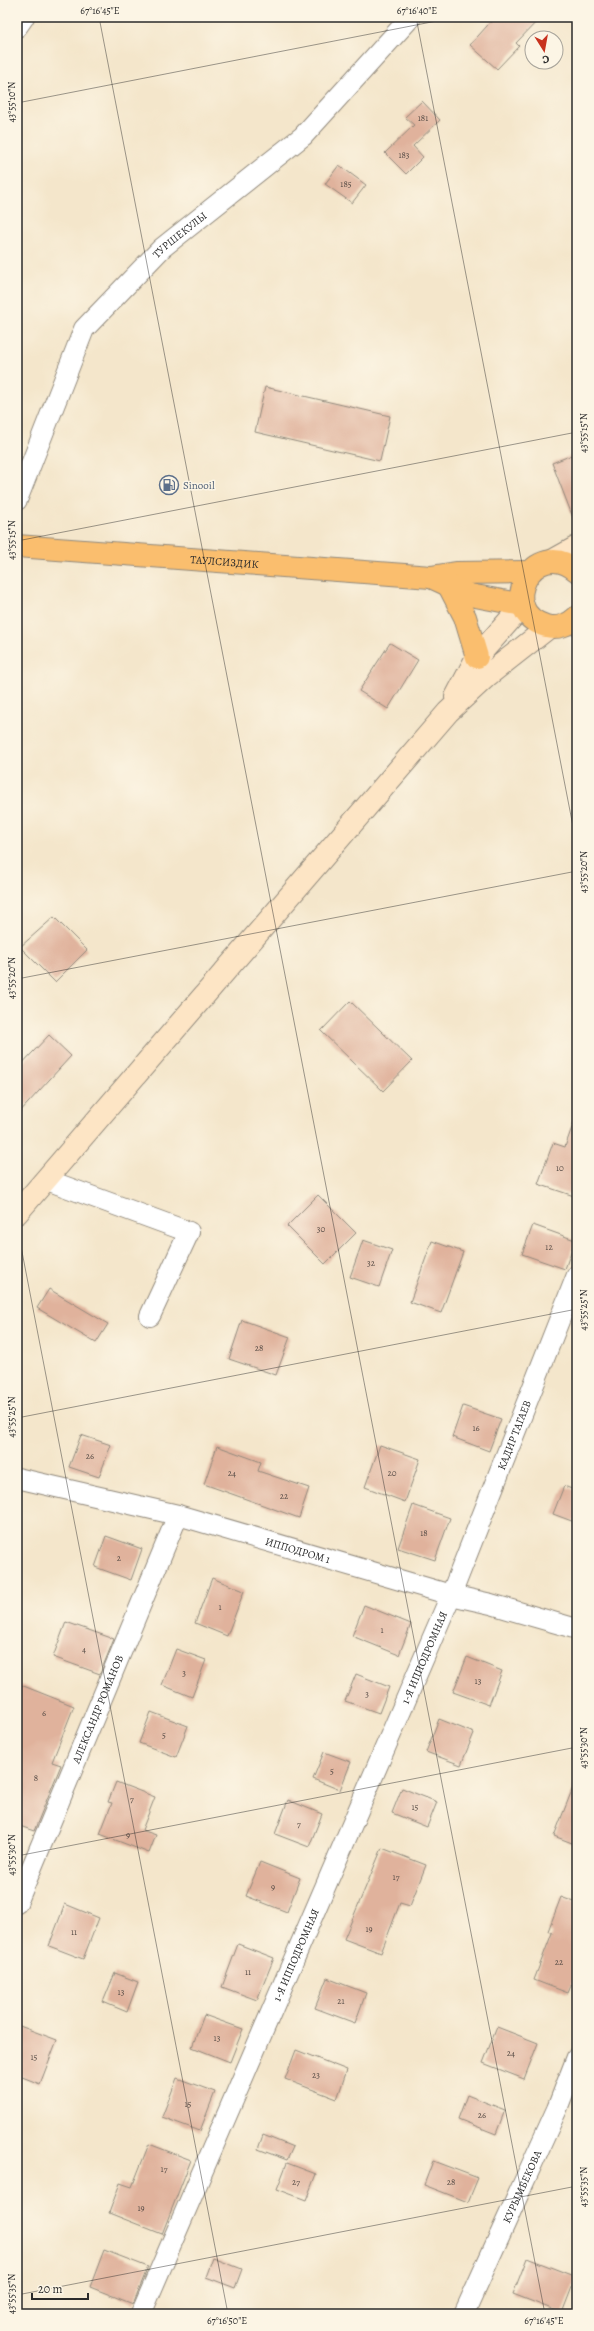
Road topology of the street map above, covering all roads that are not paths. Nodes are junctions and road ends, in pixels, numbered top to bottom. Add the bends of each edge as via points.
1 (24, 17) edge
2 (411, 17) edge
3 (17, 27) edge
4 (17, 500) edge
5 (17, 546) edge
6 (577, 547) edge
7 (552, 561) junction
8 (577, 571) edge
9 (529, 572) junction
10 (440, 582) junction
11 (523, 606) junction
12 (577, 618) edge
13 (548, 627) junction
14 (477, 657) junction
15 (448, 712) junction
16 (47, 1180) junction
17 (17, 1213) edge
18 (577, 1275) edge
19 (150, 1316) dead end
20 (17, 1478) edge
21 (178, 1515) junction
22 (451, 1595) junction
23 (577, 1629) edge
24 (17, 1903) edge
25 (577, 2057) edge
26 (141, 2314) edge
27 (464, 2314) edge

1 - 3 street
2 - 4 street, ТУРШЕКУЛЫ via 303,136 162,248 84,329
5 - 10 main road, ТАУЛСИЗДИК
6 - 7 main road
7 - 8 main road via 569,565
7 - 9 main road
9 - 10 main road, ТАУЛСИЗДИК via 456,573
9 - 11 main road via 521,588
10 - 11 main road, ТАУЛСИЗДИК via 470,595
10 - 14 main road via 465,617
11 - 13 main road via 532,620
11 - 14 main road
12 - 13 main road via 566,625
13 - 15 main road via 488,675
14 - 15 main road
15 - 16 main road
16 - 17 main road
16 - 19 street via 189,1232
18 - 22 street, КАДИР ТАГАЕВ
20 - 21 street, ИППОДРОМ 1
21 - 22 street, ИППОДРОМ 1
21 - 24 street, АЛЕКСАНДР РОМАНОВ
22 - 23 street, ИППОДРОМ 1
22 - 26 street, 1-Я ИППОДРОМНАЯ
25 - 27 street, КУРЫМБЕКОВА via 558,2109

